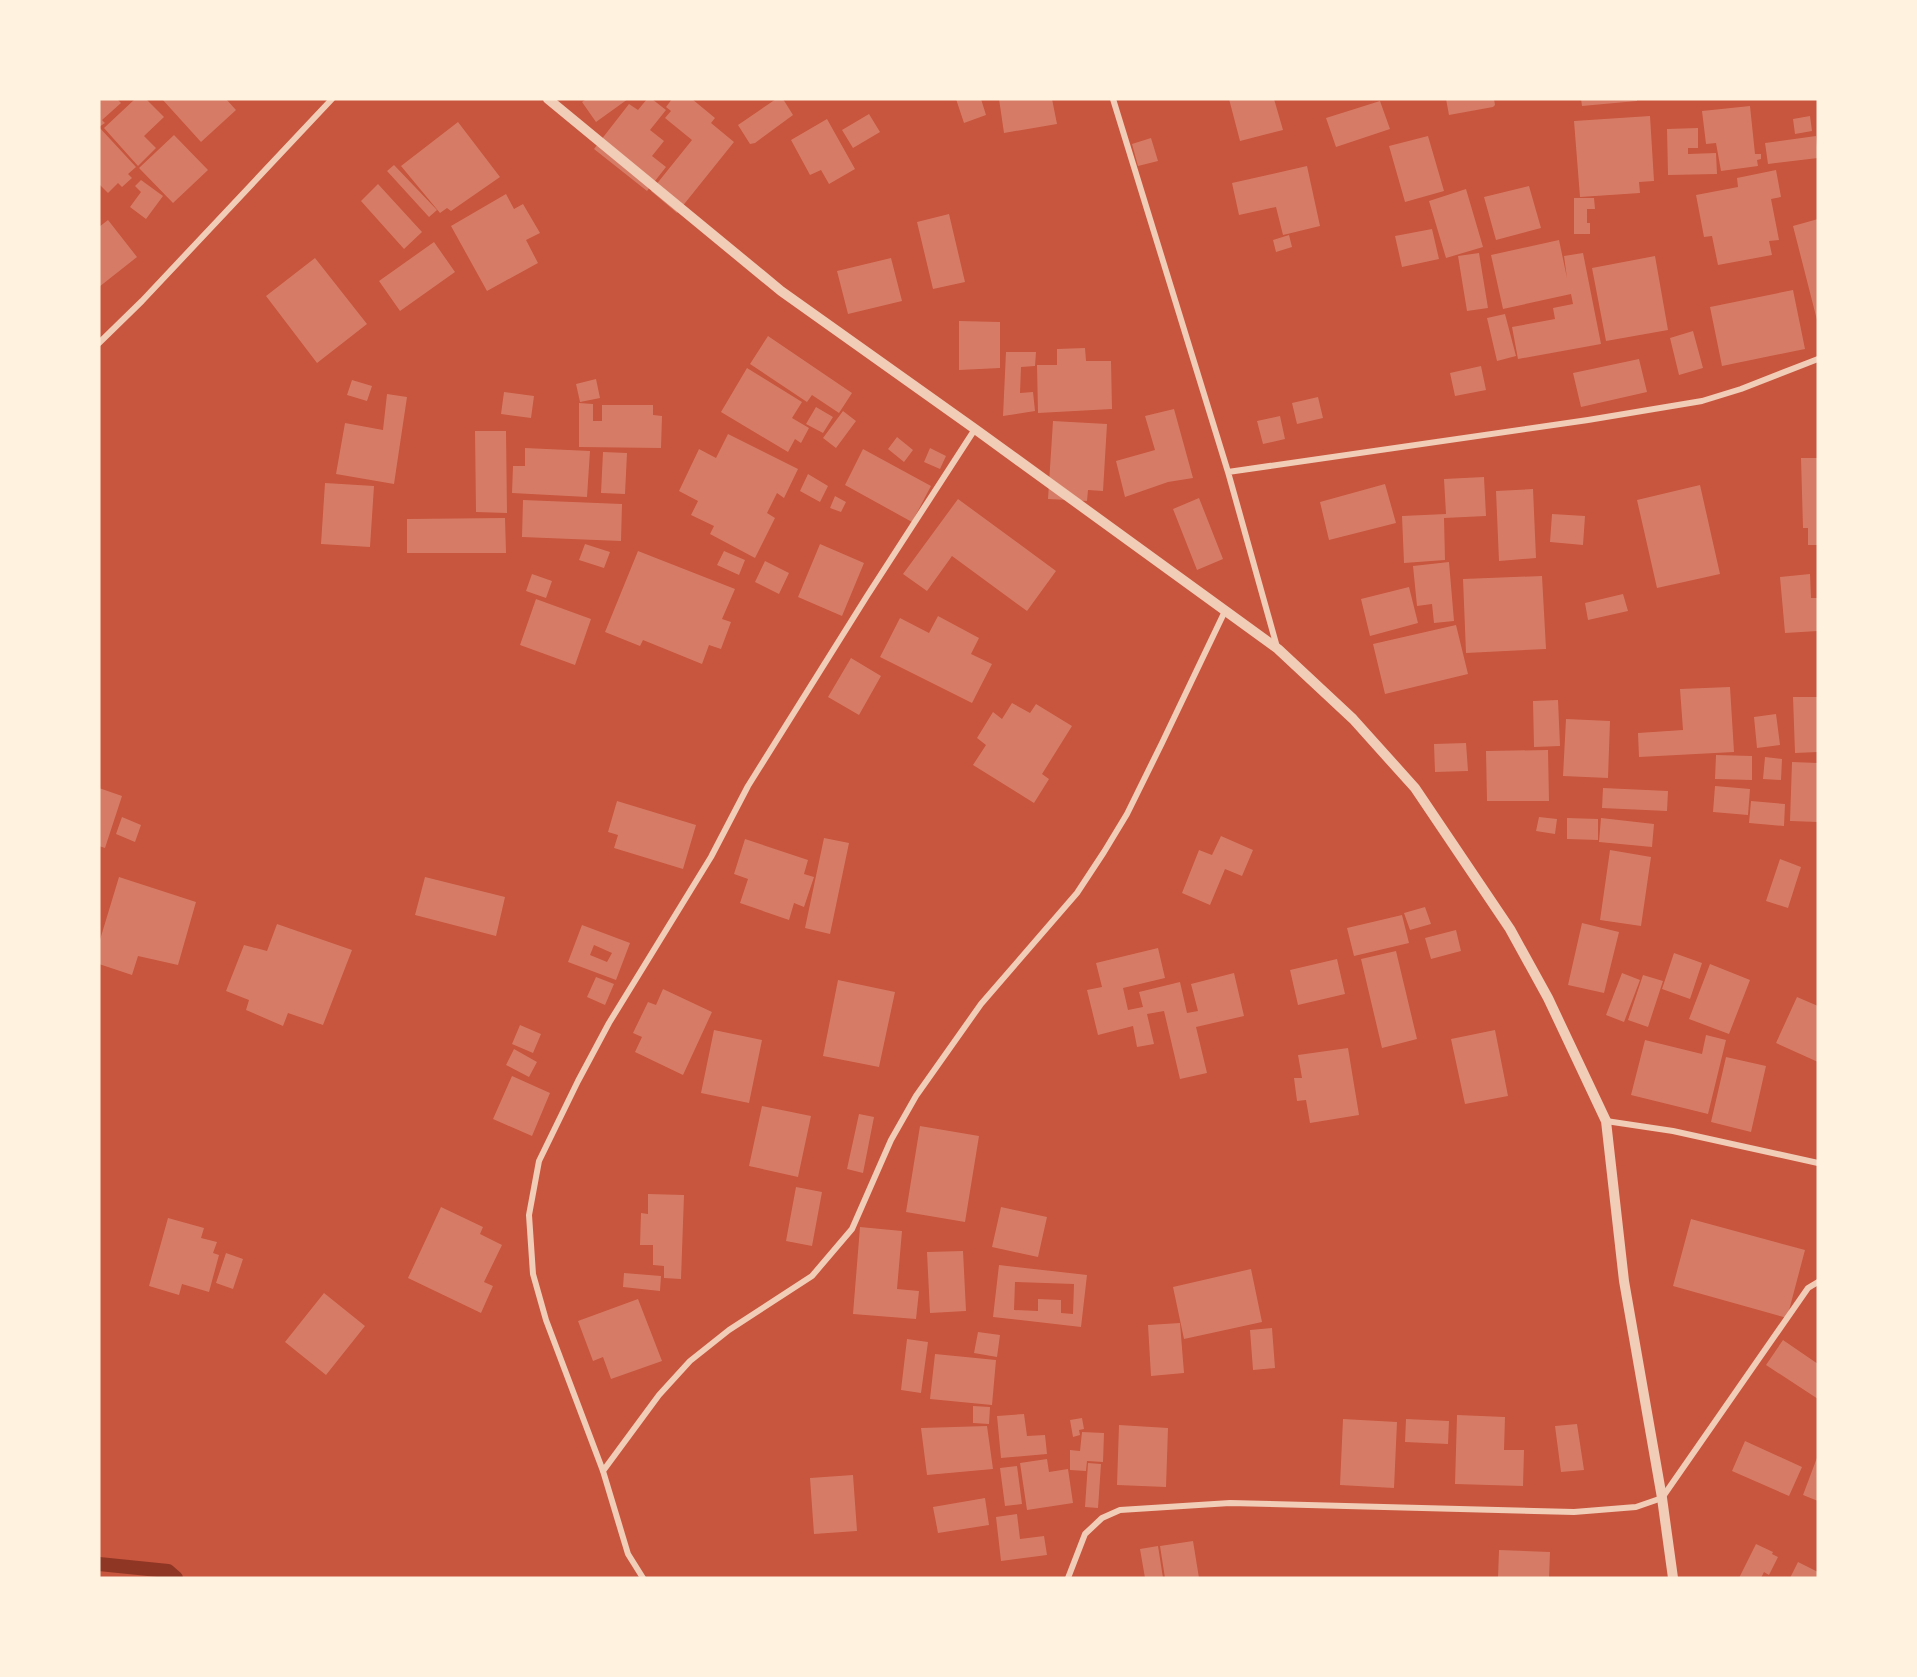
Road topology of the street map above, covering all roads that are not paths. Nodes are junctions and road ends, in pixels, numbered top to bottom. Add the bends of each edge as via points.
1 (332, 99) edge
2 (548, 99) edge
3 (1113, 99) edge
4 (99, 343) edge
5 (1818, 359) edge
6 (975, 429) junction
7 (1228, 472) junction
8 (1225, 610) junction
9 (1278, 649) junction
10 (1606, 1121) junction
11 (1818, 1163) edge
12 (1818, 1282) edge
13 (603, 1471) junction
14 (1662, 1498) junction
15 (642, 1578) edge
16 (1068, 1578) edge
17 (1673, 1578) edge

1 - 4 street
2 - 6 street via 781,291
3 - 7 street
5 - 7 street via 1702,401
6 - 8 street
6 - 13 street via 748,786 711,857 609,1023 539,1161 529,1215 533,1274 546,1320
7 - 9 street
8 - 9 street
8 - 13 street via 1127,814 1070,900 981,1004 922,1086 891,1140 852,1229 812,1276 729,1330 690,1361 659,1395
9 - 10 street via 1353,719 1415,788 1510,929 1548,998
10 - 11 street via 1673,1131
10 - 14 street via 1624,1281
12 - 14 street via 1808,1288
13 - 15 street via 628,1554
14 - 16 street via 1636,1507 1574,1512 1230,1503 1120,1510 1102,1518 1085,1534
14 - 17 street

